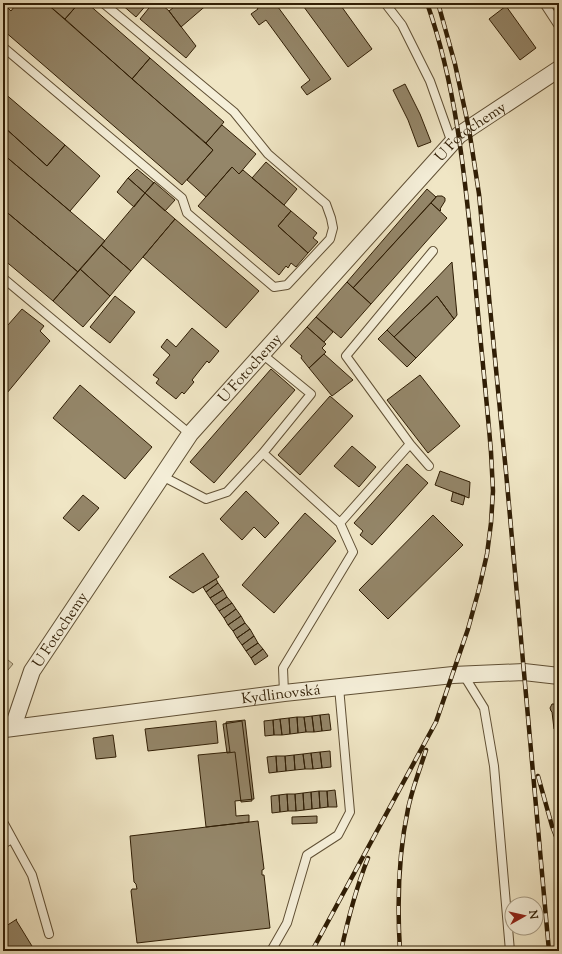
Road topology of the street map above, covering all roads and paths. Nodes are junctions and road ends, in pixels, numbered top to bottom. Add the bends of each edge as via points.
1 (103, 3) edge
2 (385, 3) edge
3 (544, 3) edge
4 (559, 26) edge
5 (3, 47) edge
6 (559, 69) edge
7 (452, 143) junction
8 (433, 251) dead end
9 (3, 278) edge
10 (262, 354) junction
11 (190, 434) junction
12 (410, 444) junction
13 (263, 453) junction
14 (429, 466) dead end
15 (162, 476) junction
16 (340, 523) junction
17 (464, 674) junction
18 (559, 676) edge
19 (339, 687) junction
20 (284, 693) junction
21 (8, 728) edge
22 (3, 822) edge
23 (12, 838) junction
24 (3, 844) edge
25 (49, 934) dead end
26 (272, 951) edge
27 (510, 951) edge

1 - 5 lane via 234,112 268,154 326,204 332,218 330,239 287,285 274,286 192,218 187,213 182,198
2 - 7 lane via 402,25 430,81
3 - 4 lane
6 - 7 street, U Fotochemy via 459,135
7 - 10 street, U Fotochemy
8 - 12 lane via 346,356
9 - 11 lane
10 - 11 street, U Fotochemy
10 - 13 lane via 311,394
11 - 15 street, U Fotochemy
12 - 14 lane
12 - 16 lane
13 - 15 lane via 227,492 206,500
13 - 16 lane
15 - 21 street, U Fotochemy via 32,671
16 - 20 lane via 353,552 283,668
17 - 18 street, Kydlinovská via 524,672
17 - 19 street, Kydlinovská
17 - 27 lane via 484,708 494,766
19 - 20 street, Kydlinovská
19 - 26 lane via 350,812 338,836 307,855 287,923
20 - 21 street, Kydlinovská
22 - 23 lane
23 - 24 lane
23 - 25 lane via 32,875

